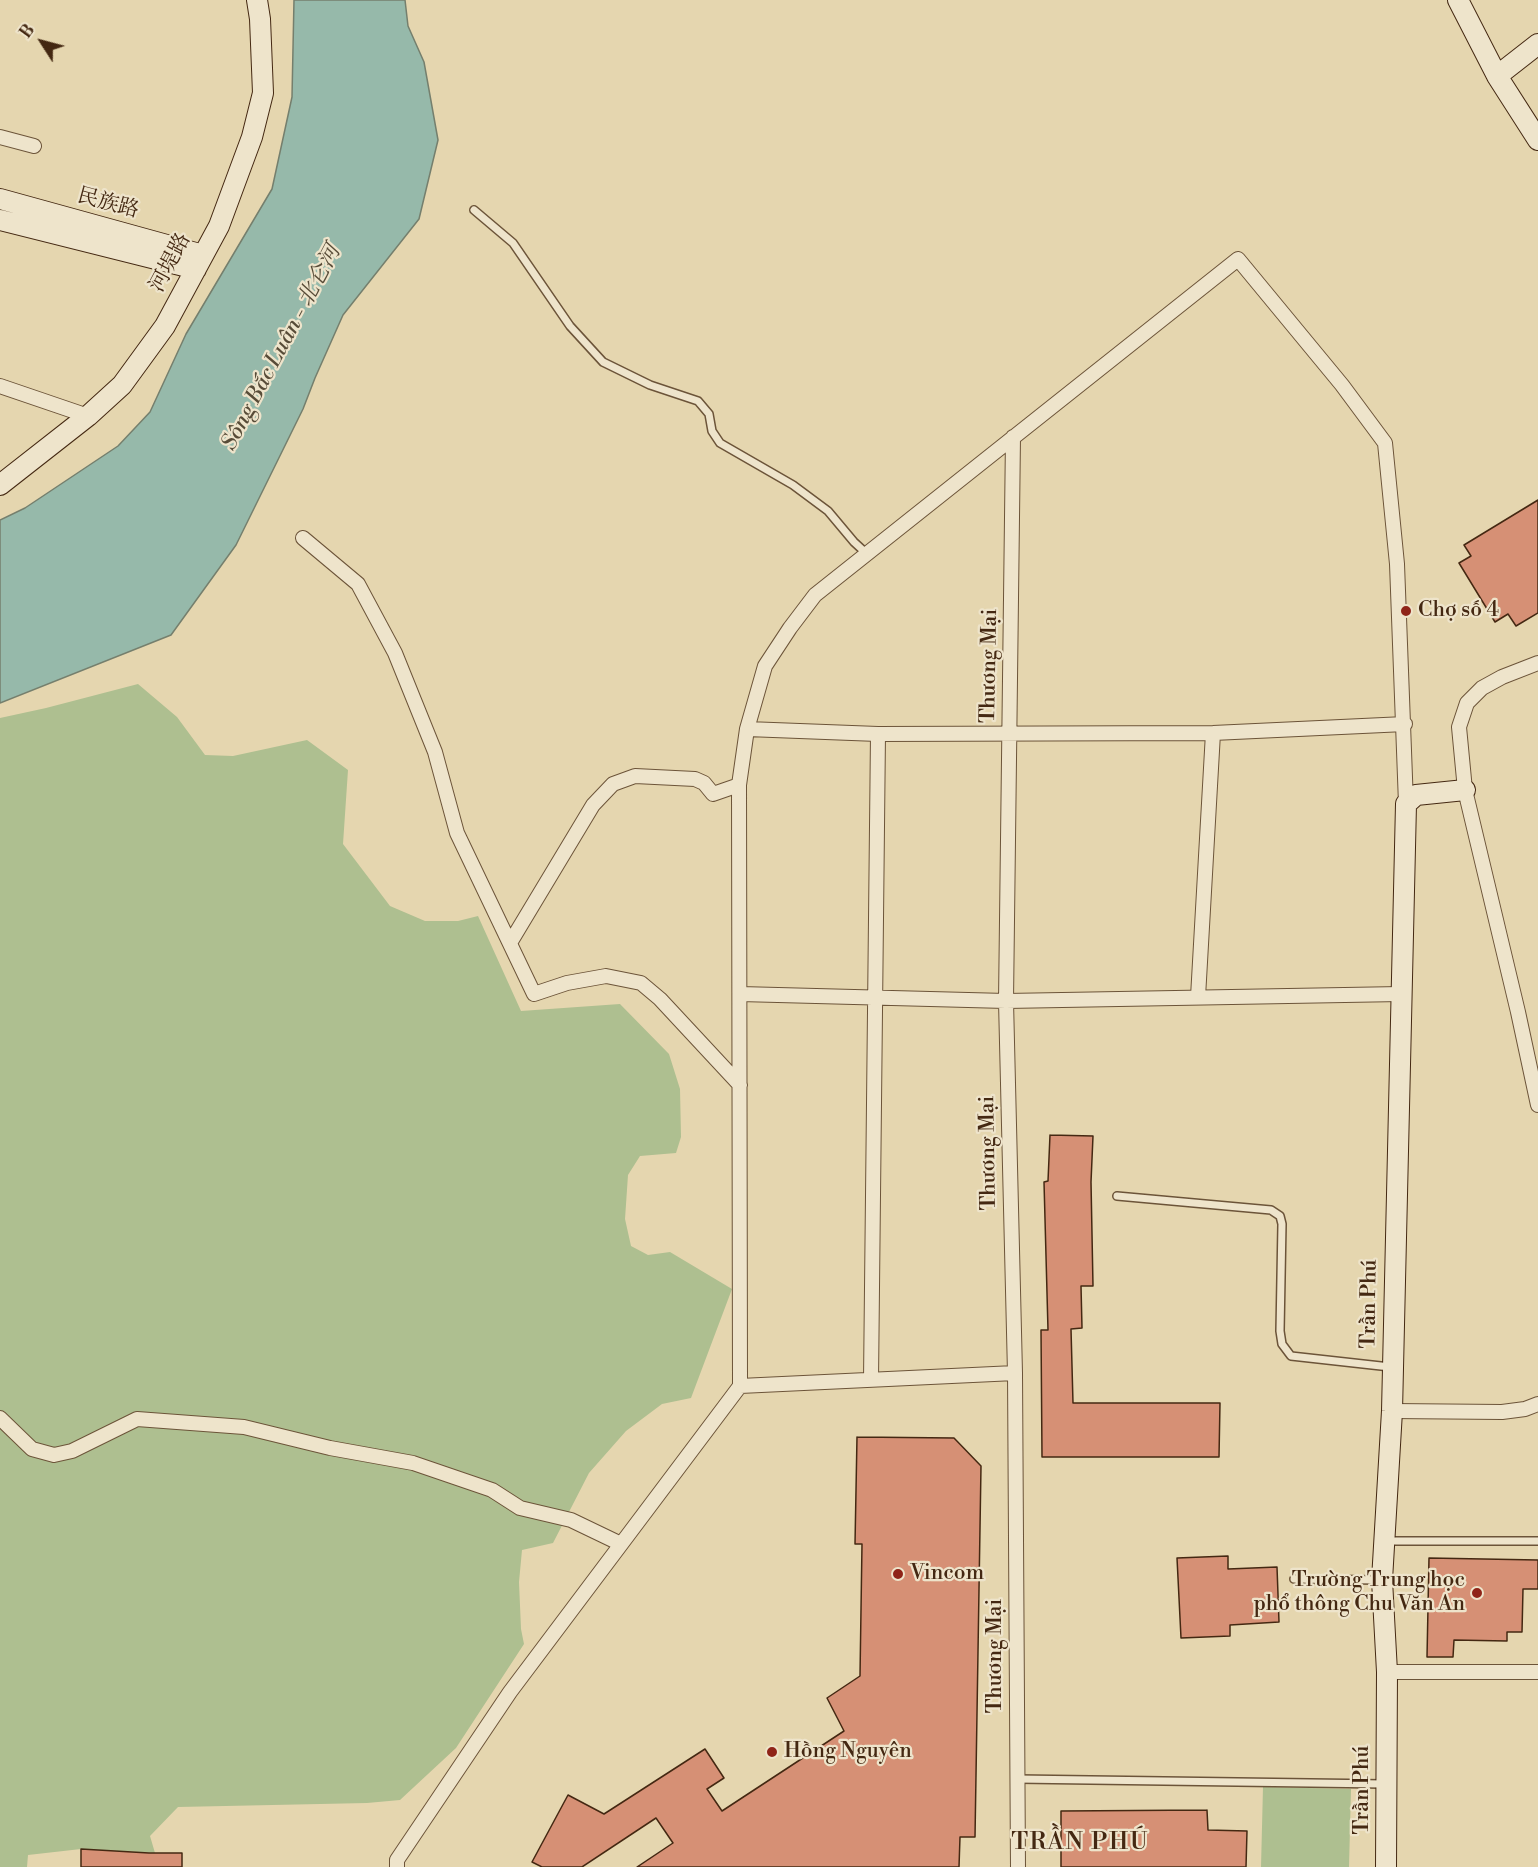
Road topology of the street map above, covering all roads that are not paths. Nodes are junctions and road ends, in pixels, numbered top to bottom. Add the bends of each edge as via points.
1 (257, 0) edge
2 (1458, 0) edge
3 (1538, 44) edge
4 (1497, 76) junction
5 (0, 137) edge
6 (1538, 140) edge
7 (34, 146) dead end
8 (0, 199) edge
9 (474, 210) dead end
10 (0, 220) edge
11 (199, 262) junction
12 (0, 386) edge
13 (88, 416) junction
14 (1013, 437) junction
15 (0, 485) edge
16 (303, 538) dead end
17 (867, 554) junction
18 (1538, 663) edge
19 (1405, 724) junction
20 (747, 729) junction
21 (1212, 733) junction
22 (878, 734) junction
23 (1010, 734) junction
24 (739, 785) junction
25 (1465, 790) junction
26 (1406, 804) junction
27 (510, 943) junction
28 (740, 994) junction
29 (1401, 994) junction
30 (875, 996) junction
31 (1198, 997) junction
32 (1006, 1001) junction
33 (740, 1085) junction
34 (1538, 1105) edge
35 (1117, 1196) dead end
36 (1392, 1367) junction
37 (1014, 1373) junction
38 (871, 1380) junction
39 (740, 1386) junction
40 (1538, 1404) edge
41 (1392, 1411) junction
42 (0, 1418) edge
43 (1384, 1541) junction
44 (1538, 1541) edge
45 (621, 1544) junction
46 (1294, 1579) dead end
47 (1382, 1580) junction
48 (1387, 1672) junction
49 (1538, 1672) edge
50 (1017, 1779) junction
51 (1387, 1784) junction
52 (397, 1867) edge
53 (1018, 1867) edge
54 (1386, 1867) edge

1 - 11 street, 河堤路 via 263,93 252,137 219,226
2 - 4 street
3 - 4 street
4 - 6 street
5 - 7 street
8 - 11 street, 民族路
9 - 17 lane via 513,243 570,326 603,362 650,385 698,401 709,414 712,431 720,443 793,485 828,511
10 - 11 street, 民族路
11 - 13 street, 河堤路 via 165,326 122,385
12 - 13 street
13 - 15 street, 河堤路
14 - 17 street
14 - 19 street via 1238,259 1385,443 1397,564
14 - 23 street, Thương Mại
16 - 27 street via 358,584 395,653 435,752 457,833
17 - 20 street via 815,595 790,628 765,666
18 - 25 street via 1482,688 1467,703 1459,727
19 - 21 street
19 - 26 street
20 - 22 street
20 - 24 street
21 - 23 street
21 - 31 street
22 - 23 street
22 - 30 street
23 - 32 street, Thương Mại
24 - 27 street via 713,794 695,779 635,776 613,784 594,805
24 - 28 street
25 - 26 street via 1416,795
25 - 34 street
26 - 29 street, Trần Phú
27 - 33 street via 534,994 606,976 641,983
28 - 30 street
28 - 33 street
29 - 31 street
29 - 36 street, Trần Phú
30 - 32 street
30 - 38 street
31 - 32 street
32 - 37 street, Thương Mại
33 - 39 street
35 - 36 lane via 1271,1210 1280,1216 1282,1224 1280,1331 1282,1344 1291,1356
36 - 41 street, Trần Phú
37 - 38 street
37 - 50 street, Thương Mại
38 - 39 street
39 - 45 street
40 - 41 street via 1502,1412
41 - 43 street, Trần Phú
42 - 45 street via 32,1449 54,1455 72,1451 137,1419 244,1427 413,1463 492,1490 520,1508 571,1520
43 - 44 lane
43 - 47 street, Trần Phú
45 - 52 street via 510,1692 397,1860
46 - 47 lane
47 - 48 street, Trần Phú
48 - 49 street
48 - 51 street, Trần Phú
50 - 51 lane
50 - 53 street, Thương Mại
51 - 54 street, Trần Phú

